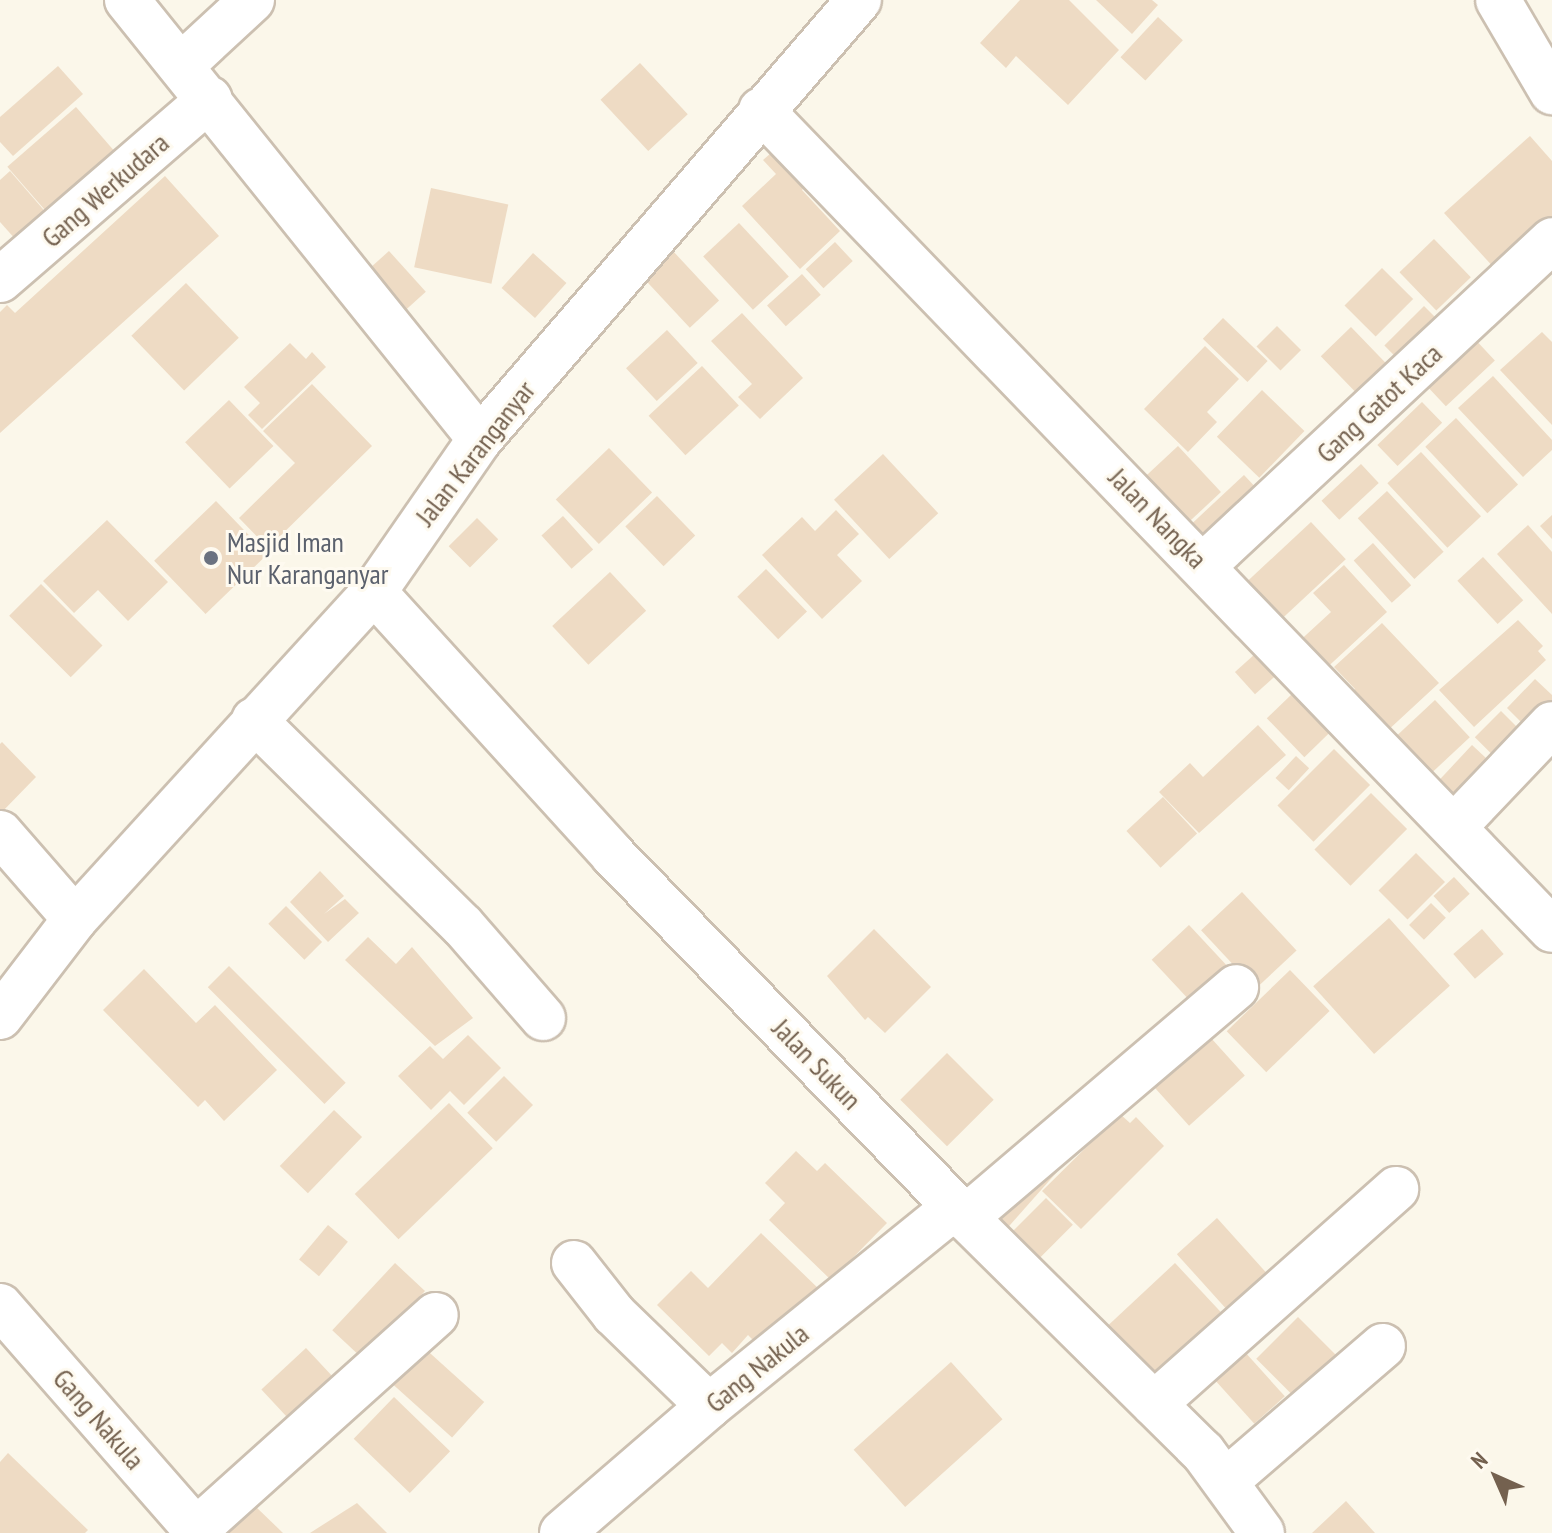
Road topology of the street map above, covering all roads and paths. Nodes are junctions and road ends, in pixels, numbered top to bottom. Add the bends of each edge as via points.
1 (127, 0) edge
2 (252, 0) edge
3 (859, 0) edge
4 (1498, 0) edge
5 (183, 64) junction
6 (1552, 92) edge
7 (210, 99) junction
8 (761, 110) junction
9 (1552, 240) edge
10 (0, 280) edge
11 (480, 439) junction
12 (1204, 565) junction
13 (374, 592) junction
14 (254, 720) junction
15 (1552, 724) edge
16 (1454, 827) junction
17 (0, 833) edge
18 (75, 919) junction
19 (1552, 930) edge
20 (1236, 987) dead end
21 (0, 1017) edge
22 (543, 1018) dead end
23 (1396, 1189) dead end
24 (960, 1213) junction
25 (574, 1263) dead end
26 (0, 1306) edge
27 (436, 1315) dead end
28 (1383, 1346) dead end
29 (1154, 1404) junction
30 (709, 1406) junction
31 (1226, 1481) junction
32 (198, 1532) edge
33 (562, 1533) edge
34 (1262, 1533) edge

1 - 5 street
2 - 5 street
3 - 8 street, Jalan Karanganyar
4 - 6 street
5 - 7 street
7 - 10 street, Gang Werkudara
7 - 11 street
8 - 11 street, Jalan Karanganyar
8 - 12 street, Jalan Nangka
9 - 12 street, Gang Gatot Kaca
11 - 13 street, Jalan Karanganyar
12 - 16 street, Jalan Nangka
13 - 14 street, Jalan Karanganyar
13 - 24 street, Jalan Sukun via 603,844
14 - 18 street, Jalan Karanganyar
14 - 22 street via 463,926
15 - 16 street
16 - 19 street, Jalan Nangka
17 - 18 street
18 - 21 street, Jalan Karanganyar
20 - 24 street, Gang Nakula
23 - 29 street
24 - 29 street, Jalan Sukun
24 - 30 street, Gang Nakula
25 - 30 street via 614,1314
26 - 32 street, Gang Nakula
27 - 32 street
28 - 31 street
29 - 31 street, Jalan Sukun
30 - 33 street, Gang Nakula
31 - 34 street, Jalan Sukun

